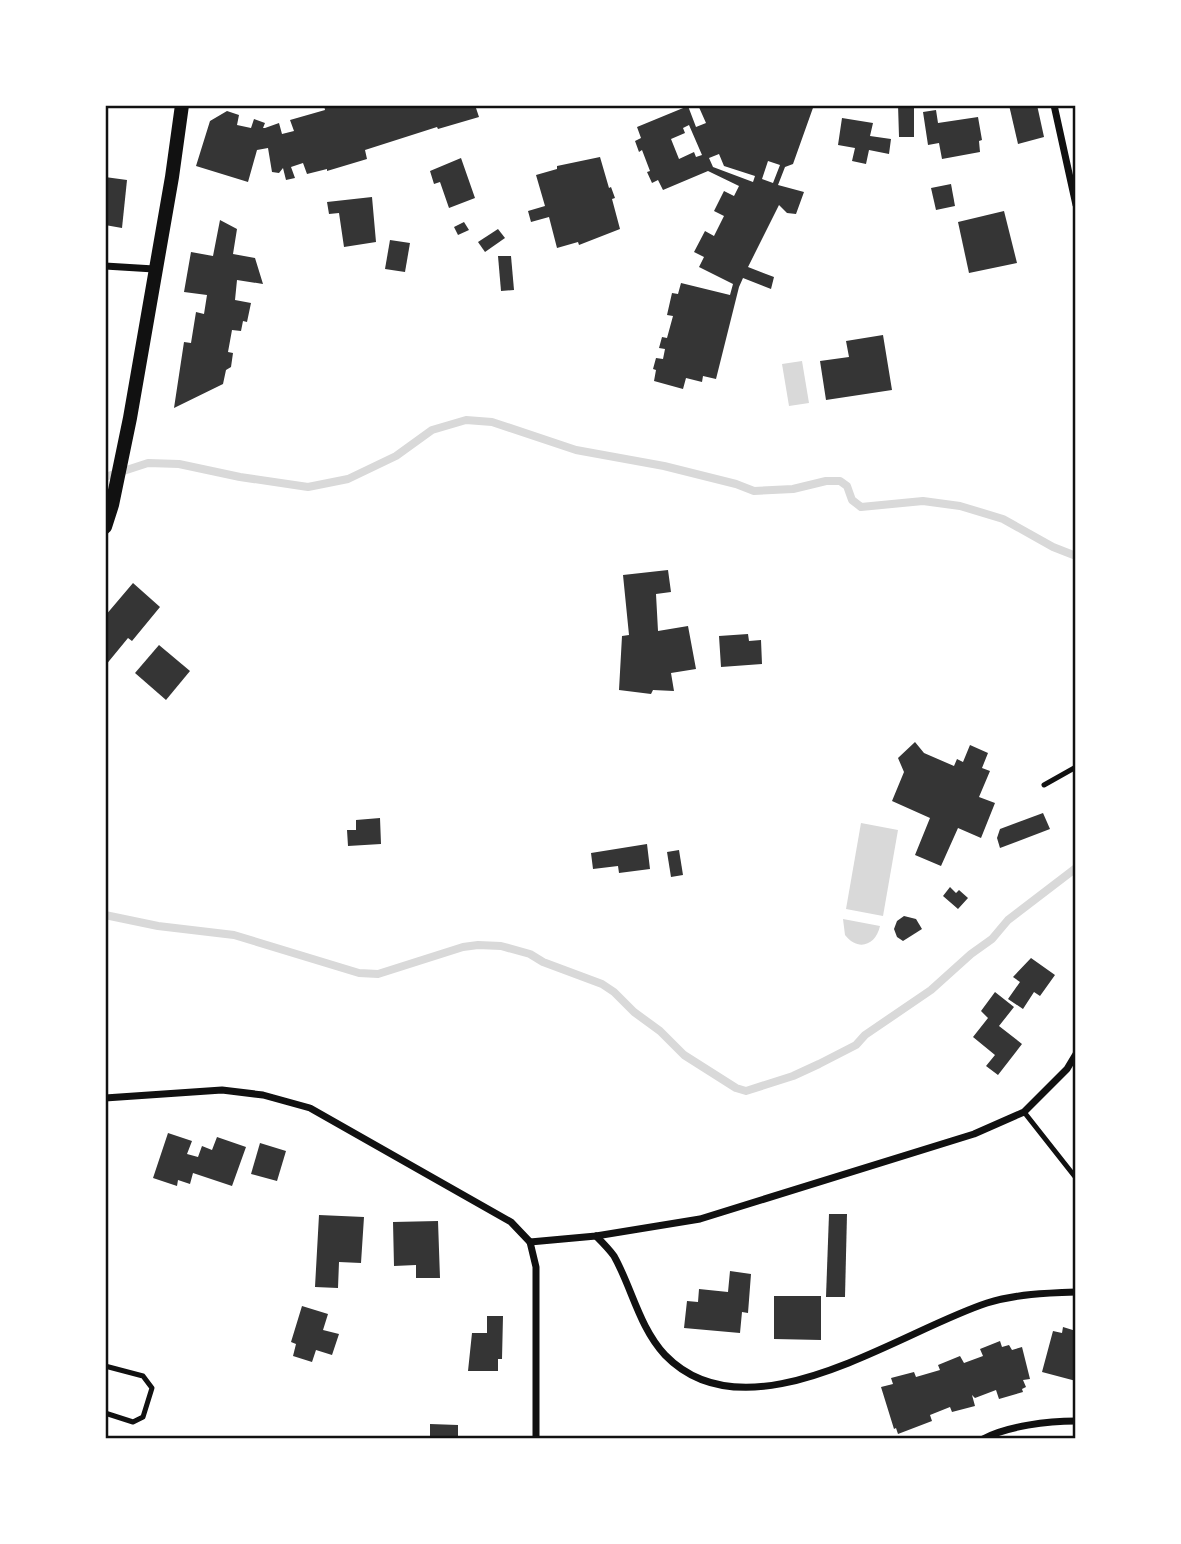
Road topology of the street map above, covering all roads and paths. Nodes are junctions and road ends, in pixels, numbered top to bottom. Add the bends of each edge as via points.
1 (182, 105) edge
2 (1054, 105) edge
3 (1076, 205) edge
4 (105, 266) edge
5 (154, 269) junction
6 (105, 527) edge
7 (1076, 767) edge
8 (1044, 785) dead end
9 (1076, 1054) edge
10 (105, 1098) edge
11 (1024, 1112) junction
12 (1076, 1178) edge
13 (596, 1236) junction
14 (530, 1242) junction
15 (1076, 1292) edge
16 (105, 1366) edge
17 (105, 1413) edge
18 (1076, 1421) edge
19 (536, 1439) edge
20 (983, 1439) edge

1 - 5 main road
2 - 3 street
4 - 5 street
5 - 6 main road via 130,418
7 - 8 lane
9 - 11 street
10 - 14 street via 222,1090 310,1108 511,1222
11 - 12 lane
11 - 13 street via 974,1134 756,1204 700,1219
13 - 14 street
13 - 15 street via 613,1255 647,1329 665,1355 697,1376 733,1389 808,1379 987,1303 1032,1293
14 - 19 street via 536,1267
16 - 17 lane via 143,1376 152,1388 143,1417 133,1422
18 - 20 street via 1047,1421

